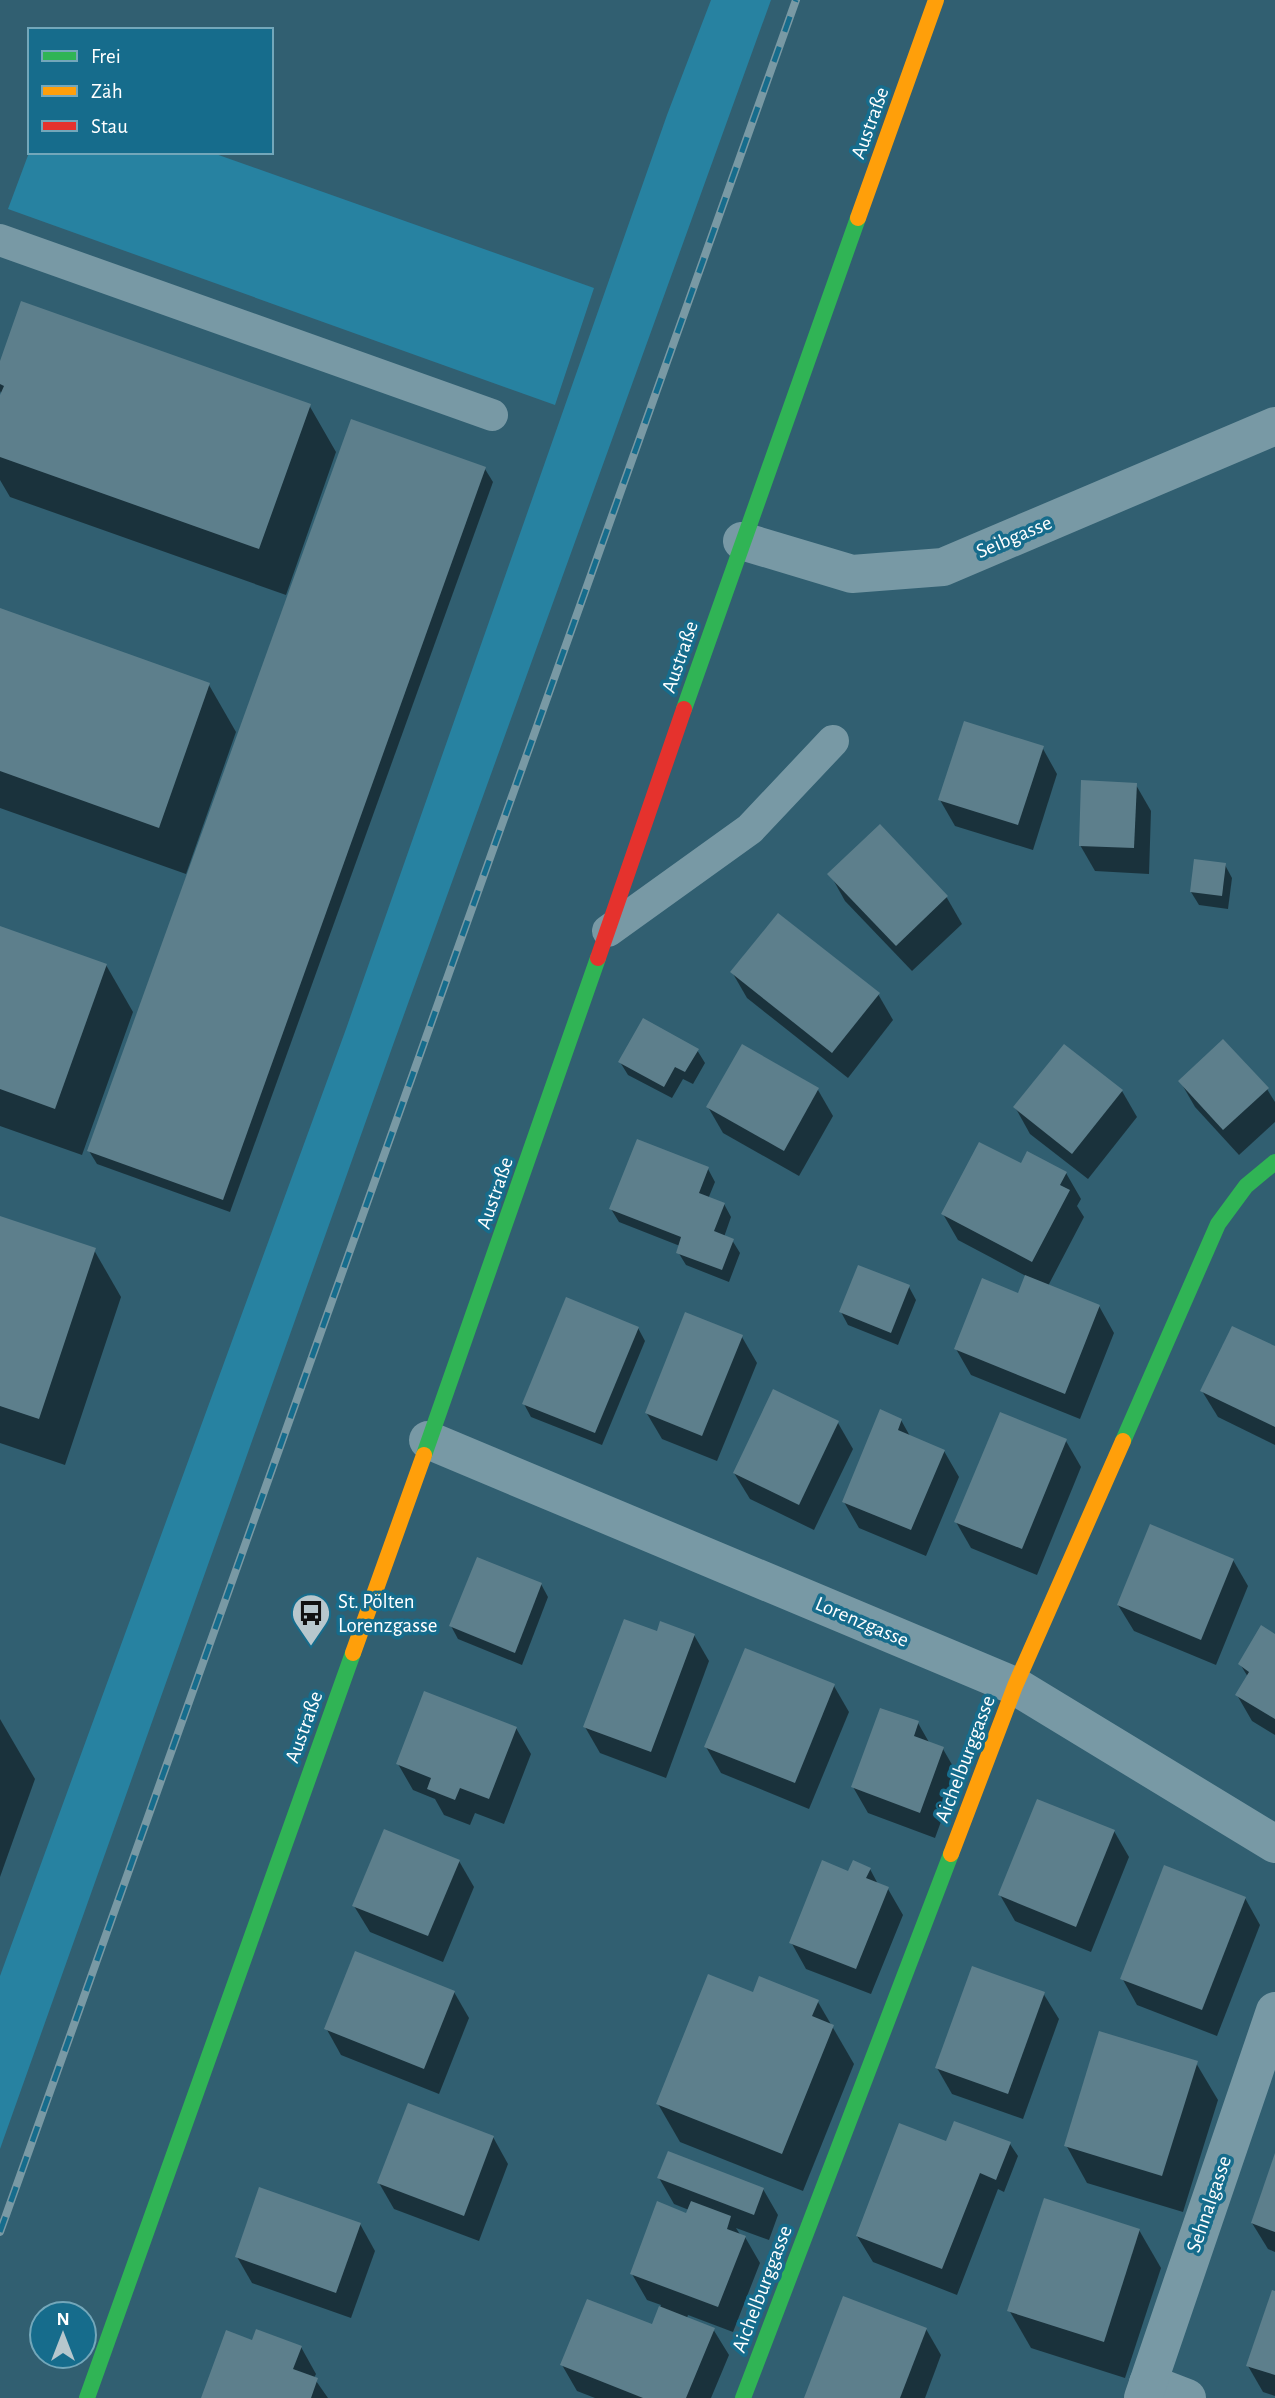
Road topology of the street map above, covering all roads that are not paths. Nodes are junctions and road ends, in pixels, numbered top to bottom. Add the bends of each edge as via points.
1 (936, 0) edge
2 (0, 240) edge
3 (492, 415) dead end
4 (1275, 426) edge
5 (742, 541) junction
6 (832, 741) dead end
7 (608, 931) junction
8 (1275, 1162) edge
9 (428, 1440) junction
10 (1015, 1686) junction
11 (1275, 1844) edge
12 (1275, 2011) edge
13 (1145, 2390) edge
14 (87, 2398) edge
15 (743, 2398) edge
16 (1187, 2398) edge

1 - 5 street, Austraße
2 - 3 lane
4 - 5 street, Seibgasse via 943,567 852,574
5 - 7 street, Austraße
6 - 7 lane via 750,829
7 - 9 street, Austraße
8 - 10 street, Aichelburggasse via 1246,1186 1218,1224
9 - 10 street, Lorenzgasse
9 - 14 street, Austraße
10 - 11 street, Lorenzgasse
10 - 15 street, Aichelburggasse
12 - 13 street, Sehnalgasse
13 - 16 street

